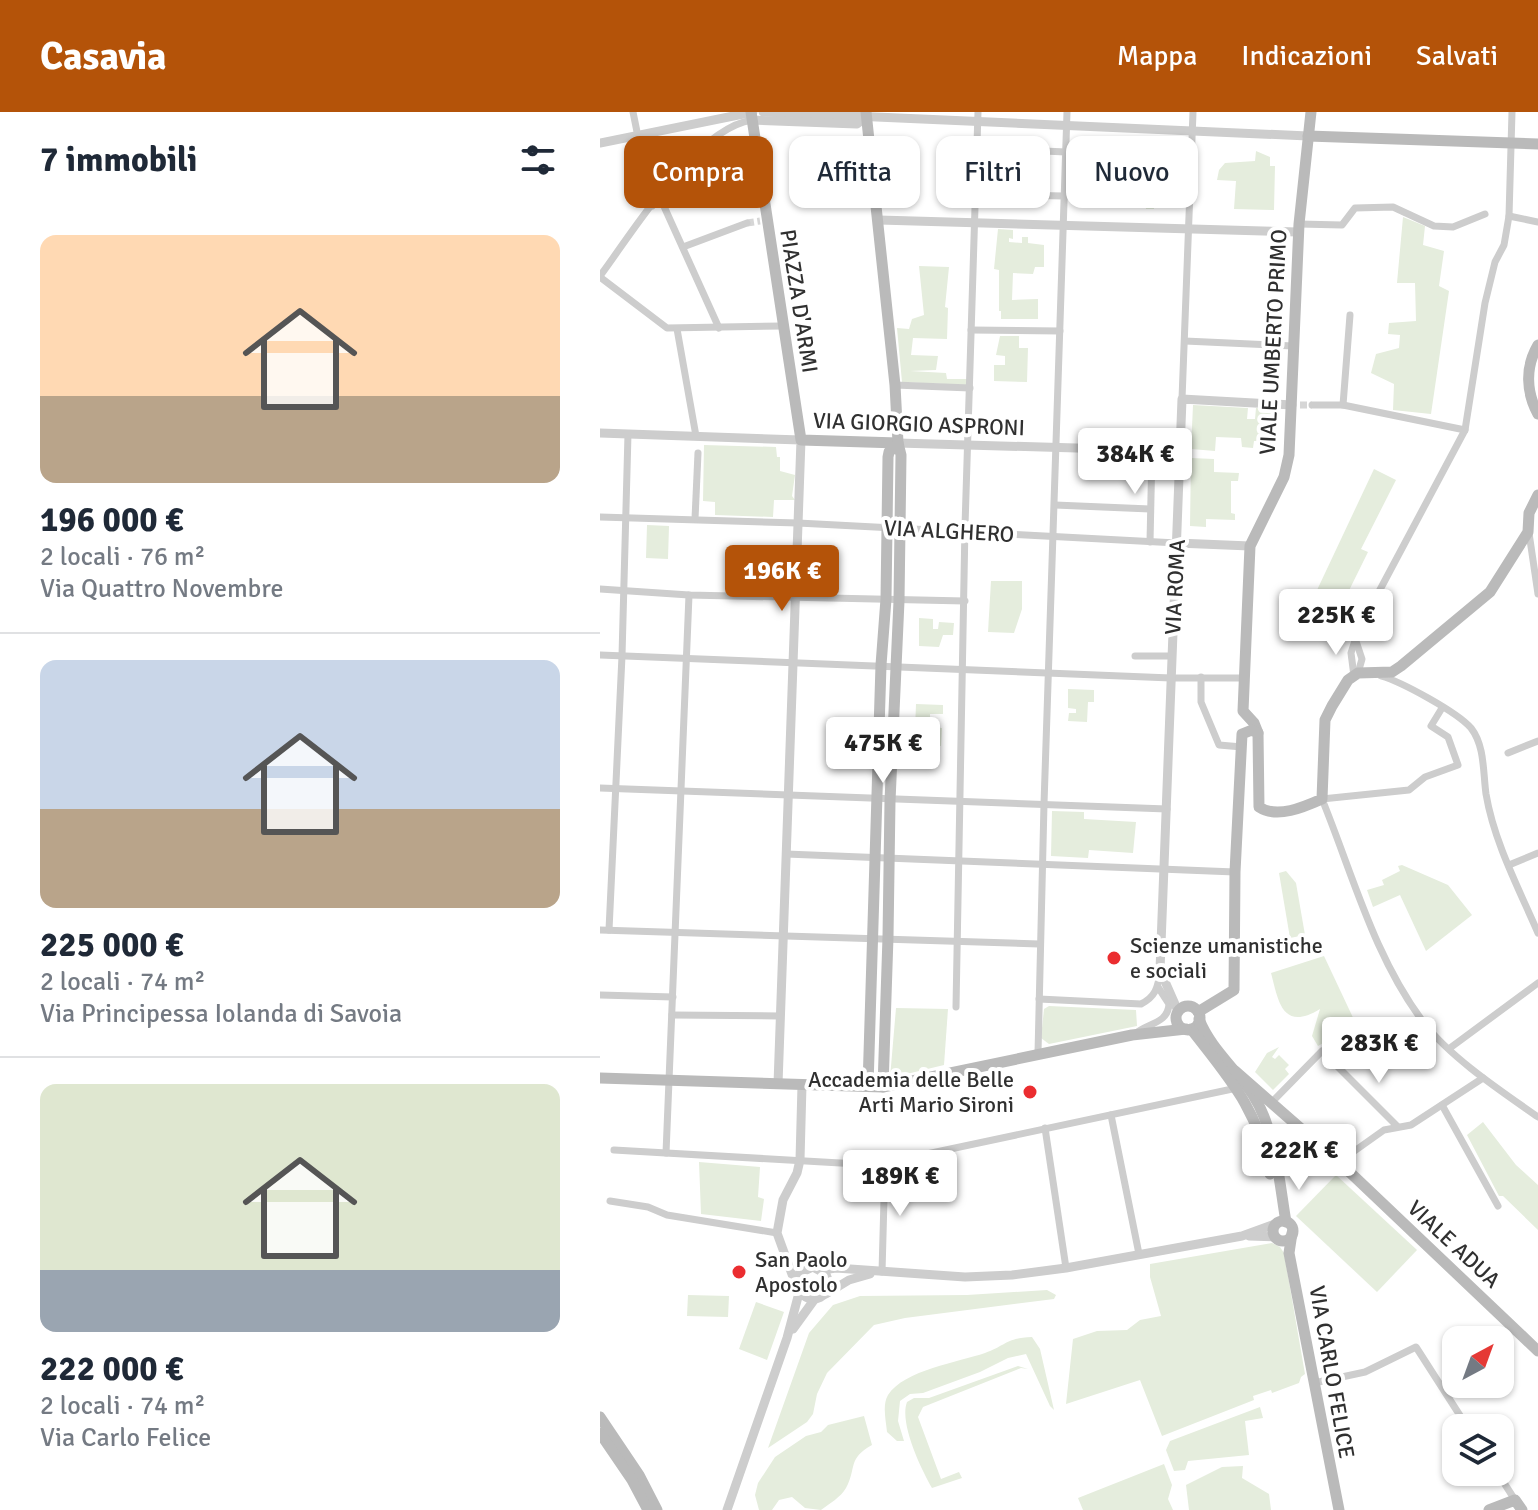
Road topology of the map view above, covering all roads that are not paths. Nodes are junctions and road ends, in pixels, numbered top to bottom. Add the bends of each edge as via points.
1 (633, 112) edge
2 (763, 112) edge
3 (1067, 112) edge
4 (1193, 112) edge
5 (1311, 112) edge
6 (1512, 112) edge
7 (866, 114) edge
8 (752, 115) edge
9 (978, 116) edge
10 (719, 118) junction
11 (1067, 124) junction
12 (1191, 130) junction
13 (725, 131) junction
14 (638, 136) joint
15 (718, 136) edge
16 (977, 136) edge
17 (1067, 136) edge
18 (1308, 136) junction
19 (624, 139) edge
20 (1512, 142) junction
21 (600, 143) edge
22 (1538, 144) edge
23 (1050, 151) edge
24 (1066, 152) joint
25 (1050, 196) edge
26 (1064, 196) junction
27 (651, 208) edge
28 (665, 208) edge
29 (973, 208) edge
30 (1485, 214) dead end
31 (1509, 216) junction
32 (879, 220) junction
33 (973, 221) junction
34 (1538, 222) edge
35 (747, 223) tunnel mouth
36 (1064, 225) junction
37 (1298, 228) junction
38 (1188, 229) junction
39 (683, 247) junction
40 (600, 276) edge
41 (1350, 315) dead end
42 (782, 326) junction
43 (719, 328) junction
44 (677, 329) junction
45 (971, 330) junction
46 (1060, 331) junction
47 (1185, 341) junction
48 (1538, 345) edge
49 (1295, 346) junction
50 (895, 385) junction
51 (970, 388) junction
52 (1182, 399) junction
53 (1296, 405) junction
54 (1312, 405) tunnel mouth
55 (1343, 405) junction
56 (1538, 414) edge
57 (1465, 430) junction
58 (600, 433) edge
59 (628, 434) junction
60 (696, 436) junction
61 (801, 440) junction
62 (898, 443) junction
63 (967, 446) junction
64 (1056, 449) junction
65 (1152, 451) junction
66 (1180, 451) junction
67 (698, 453) dead end
68 (1538, 495) edge
69 (1055, 505) junction
70 (1150, 509) junction
71 (600, 517) edge
72 (625, 517) junction
73 (695, 519) junction
74 (798, 523) junction
75 (886, 528) junction
76 (900, 528) junction
77 (1531, 528) edge
78 (965, 531) junction
79 (1054, 536) junction
80 (1150, 542) junction
81 (1177, 543) junction
82 (1250, 546) junction
83 (600, 589) edge
84 (624, 590) junction
85 (1538, 594) edge
86 (689, 595) junction
87 (795, 598) junction
88 (885, 600) junction
89 (899, 601) junction
90 (965, 601) junction
91 (600, 655) edge
92 (622, 656) junction
93 (1135, 656) dead end
94 (1172, 656) junction
95 (688, 658) junction
96 (793, 662) junction
97 (881, 665) junction
98 (895, 666) junction
99 (962, 668) junction
100 (1049, 671) junction
101 (1361, 674) junction
102 (1201, 677) junction
103 (1171, 678) junction
104 (1244, 678) junction
105 (1442, 708) junction
106 (1258, 733) junction
107 (1242, 740) junction
108 (1538, 741) edge
109 (1508, 753) dead end
110 (600, 788) edge
111 (615, 789) junction
112 (681, 791) junction
113 (787, 797) junction
114 (1322, 799) junction
115 (884, 800) junction
116 (959, 800) junction
117 (1044, 804) junction
118 (1167, 809) junction
119 (1538, 853) edge
120 (786, 854) junction
121 (875, 857) junction
122 (889, 857) junction
123 (958, 862) junction
124 (1045, 862) junction
125 (1509, 865) junction
126 (1164, 869) junction
127 (1235, 872) junction
128 (600, 930) edge
129 (609, 930) junction
130 (675, 931) junction
131 (1538, 933) edge
132 (783, 935) junction
133 (873, 936) junction
134 (888, 937) junction
135 (957, 940) junction
136 (1039, 944) junction
137 (1160, 970) junction
138 (1538, 983) edge
139 (1158, 987) junction
140 (600, 995) edge
141 (673, 997) junction
142 (1039, 999) junction
143 (956, 1007) dead end
144 (871, 1009) junction
145 (886, 1010) junction
146 (1177, 1012) junction
147 (672, 1015) junction
148 (1199, 1015) junction
149 (780, 1016) junction
150 (1426, 1025) junction
151 (1188, 1029) junction
152 (1135, 1034) junction
153 (1450, 1048) junction
154 (1038, 1053) junction
155 (1339, 1066) junction
156 (1235, 1071) junction
157 (600, 1078) edge
158 (1483, 1078) junction
159 (669, 1081) junction
160 (778, 1084) junction
161 (802, 1085) junction
162 (868, 1086) junction
163 (883, 1087) junction
164 (1237, 1088) junction
165 (1272, 1102) junction
166 (1442, 1105) junction
167 (1111, 1115) junction
168 (1538, 1117) edge
169 (1397, 1126) junction
170 (1045, 1128) junction
171 (614, 1150) dead end
172 (666, 1153) junction
173 (800, 1160) junction
174 (1339, 1162) junction
175 (885, 1163) junction
176 (610, 1201) dead end
177 (1498, 1206) dead end
178 (1281, 1230) junction
179 (777, 1233) junction
180 (783, 1249) junction
181 (1139, 1254) junction
182 (1066, 1268) junction
183 (804, 1270) junction
184 (822, 1270) junction
185 (877, 1272) junction
186 (798, 1288) junction
187 (826, 1294) junction
188 (814, 1300) junction
189 (787, 1338) junction
190 (1538, 1351) edge
191 (1314, 1383) junction
192 (1459, 1414) edge
193 (600, 1417) edge
194 (600, 1433) edge
195 (1506, 1486) edge
196 (1518, 1505) edge
197 (1336, 1506) edge
198 (648, 1510) edge
199 (657, 1510) edge
200 (727, 1510) edge
201 (1489, 1510) edge

1 - 14 street
2 - 7 street
3 - 11 street
4 - 12 street, VIA ROMA
5 - 18 main road, VIALE UMBERTO PRIMO
6 - 20 street
7 - 8 street via 857,124
7 - 9 street
7 - 32 main road
8 - 10 street
8 - 13 street
8 - 42 main road, PIAZZA D'ARMI
9 - 11 street
9 - 16 street
10 - 13 street
10 - 14 street
11 - 12 street
11 - 17 street
12 - 18 street
12 - 38 street, VIA ROMA
13 - 15 street
18 - 20 main road
18 - 37 main road, VIALE UMBERTO PRIMO
19 - 21 street
20 - 22 main road
20 - 31 street
23 - 24 street
24 - 26 street
25 - 26 street
26 - 36 street
27 - 40 street
28 - 39 street
29 - 33 street
30 - 37 street via 1453,227 1434,226 1393,207 1362,207 1351,210 1342,225
31 - 34 street
31 - 57 street via 1485,303
32 - 33 street
32 - 50 main road
33 - 36 street
33 - 45 street
35 - 39 street
36 - 38 street
36 - 46 street
37 - 38 street
37 - 49 main road, VIALE UMBERTO PRIMO
38 - 47 street, VIA ROMA
39 - 43 street
40 - 44 street via 657,322
41 - 55 street
42 - 43 street
42 - 61 main road, PIAZZA D'ARMI
43 - 44 street
44 - 60 street
45 - 46 street
45 - 51 street
46 - 64 street
47 - 49 street
47 - 52 street, VIA ROMA
48 - 56 main road via 1528,381
49 - 53 main road, VIALE UMBERTO PRIMO
50 - 51 street
50 - 62 main road
51 - 63 street
52 - 53 street
52 - 66 street, VIA ROMA
53 - 82 main road, VIALE UMBERTO PRIMO via 1284,477
54 - 55 street
55 - 57 street
57 - 101 street via 1358,631 1351,653
58 - 59 street
59 - 60 street
59 - 72 street
60 - 61 street
61 - 62 main road, VIA GIORGIO ASPRONI
61 - 74 street
62 - 63 street, VIA GIORGIO ASPRONI
62 - 75 main road via 889,452
62 - 76 main road
63 - 64 street, VIA GIORGIO ASPRONI
63 - 78 street
64 - 65 street, VIA GIORGIO ASPRONI
64 - 69 street
65 - 66 street, VIA GIORGIO ASPRONI
65 - 70 street
66 - 81 street, VIA ROMA
67 - 73 street
68 - 77 main road via 1529,513
69 - 70 street
69 - 79 street
70 - 80 street
71 - 72 street, VIA ALGHERO
72 - 73 street, VIA ALGHERO
72 - 84 street
73 - 74 street, VIA ALGHERO
74 - 75 street, VIA ALGHERO
74 - 87 street
75 - 76 street, VIA ALGHERO
75 - 88 main road
76 - 78 street, VIA ALGHERO
76 - 89 main road
77 - 85 street
77 - 101 main road via 1490,592 1451,626 1392,672
78 - 79 street, VIA ALGHERO
78 - 90 street
79 - 80 street, VIA ALGHERO
79 - 100 street
80 - 81 street, VIA ALGHERO
81 - 82 street, VIA ALGHERO
81 - 94 street, VIA ROMA
82 - 104 main road, VIALE UMBERTO PRIMO
83 - 84 street
84 - 86 street
84 - 92 street
86 - 87 street
86 - 95 street
87 - 88 street
87 - 96 street
88 - 89 street
88 - 97 main road
89 - 90 street
89 - 98 main road
90 - 99 street
91 - 92 street
92 - 95 street
92 - 111 street
93 - 94 street
94 - 103 street, VIA ROMA
95 - 96 street
95 - 112 street
96 - 97 street
96 - 113 street
97 - 98 street
97 - 115 main road
98 - 99 street
98 - 115 main road
99 - 100 street
99 - 116 street
100 - 103 street
100 - 117 street
101 - 105 street via 1408,687
101 - 114 main road via 1348,680 1325,720
102 - 103 street
102 - 104 street
102 - 107 street via 1201,702 1219,745
103 - 118 street, VIA ROMA
104 - 106 main road, VIALE UMBERTO PRIMO via 1243,711
105 - 114 street via 1431,726 1448,737 1458,765 1425,777 1409,790
105 - 125 street via 1465,723 1477,739 1490,812
106 - 107 main road via 1252,730
106 - 114 main road via 1259,807 1294,810
107 - 127 main road
108 - 109 street
110 - 111 street
111 - 112 street
111 - 129 street
112 - 113 street
112 - 130 street
113 - 115 street
113 - 120 street
114 - 150 street via 1390,970
115 - 116 street
115 - 121 main road
115 - 122 main road
116 - 117 street
116 - 123 street
117 - 118 street
117 - 124 street
118 - 126 street, VIA ROMA
119 - 125 street
120 - 121 street
120 - 132 street
121 - 122 street
121 - 133 main road
122 - 123 street
122 - 134 main road
123 - 124 street
123 - 135 street
124 - 126 street
124 - 136 street
125 - 131 street
126 - 127 street
126 - 137 street, VIA ROMA
127 - 148 main road via 1234,990
128 - 129 street
129 - 130 street
130 - 132 street
130 - 141 street
132 - 133 street
132 - 149 street
133 - 134 street
133 - 144 main road
134 - 135 street
134 - 145 main road
135 - 136 street
135 - 143 street
136 - 142 street
137 - 139 street
137 - 146 street, VIA ROMA
138 - 153 street
139 - 142 street via 1141,1004
139 - 152 street via 1169,1004 1168,1014
140 - 141 street
141 - 147 street
142 - 154 street
144 - 145 main road
144 - 162 main road
145 - 163 main road
146 - 148 main road via 1189,1006
146 - 151 main road via 1177,1023
146 - 152 main road via 1163,1024
147 - 149 street
147 - 159 street
148 - 151 main road via 1197,1025
148 - 156 main road via 1207,1037
149 - 160 street
150 - 153 street
150 - 155 street
151 - 152 main road
151 - 164 main road, VIA CARLO FELICE
152 - 154 main road
153 - 158 street
154 - 163 main road
155 - 165 street via 1322,1051
155 - 169 street
156 - 165 main road, VIALE ADUA
156 - 178 main road, VIA CARLO FELICE via 1255,1098 1268,1131
157 - 159 main road
158 - 166 street
158 - 168 street
159 - 160 main road
159 - 172 street
160 - 161 main road
161 - 162 main road
161 - 173 street
162 - 163 main road
164 - 167 street
164 - 178 main road, VIA CARLO FELICE via 1258,1129
165 - 174 main road, VIALE ADUA
166 - 169 street via 1411,1125
166 - 177 street
167 - 170 street
167 - 181 street
169 - 174 street
170 - 175 street
170 - 182 street
171 - 172 street
172 - 173 street
173 - 175 street
173 - 179 street via 783,1200
174 - 190 main road, VIALE ADUA
175 - 185 street
176 - 179 street
178 - 181 street
178 - 191 main road, VIA CARLO FELICE
179 - 180 street
180 - 183 street
180 - 186 street
181 - 182 street
182 - 185 street via 965,1277
183 - 184 street
183 - 186 street
184 - 185 street
184 - 187 street via 829,1278
185 - 187 street
186 - 188 street
186 - 189 street
187 - 188 street
188 - 189 street
189 - 200 street
191 - 192 street via 1365,1372 1416,1347
191 - 197 main road, VIA CARLO FELICE
193 - 199 main road
194 - 198 main road
195 - 196 street
196 - 201 main road

